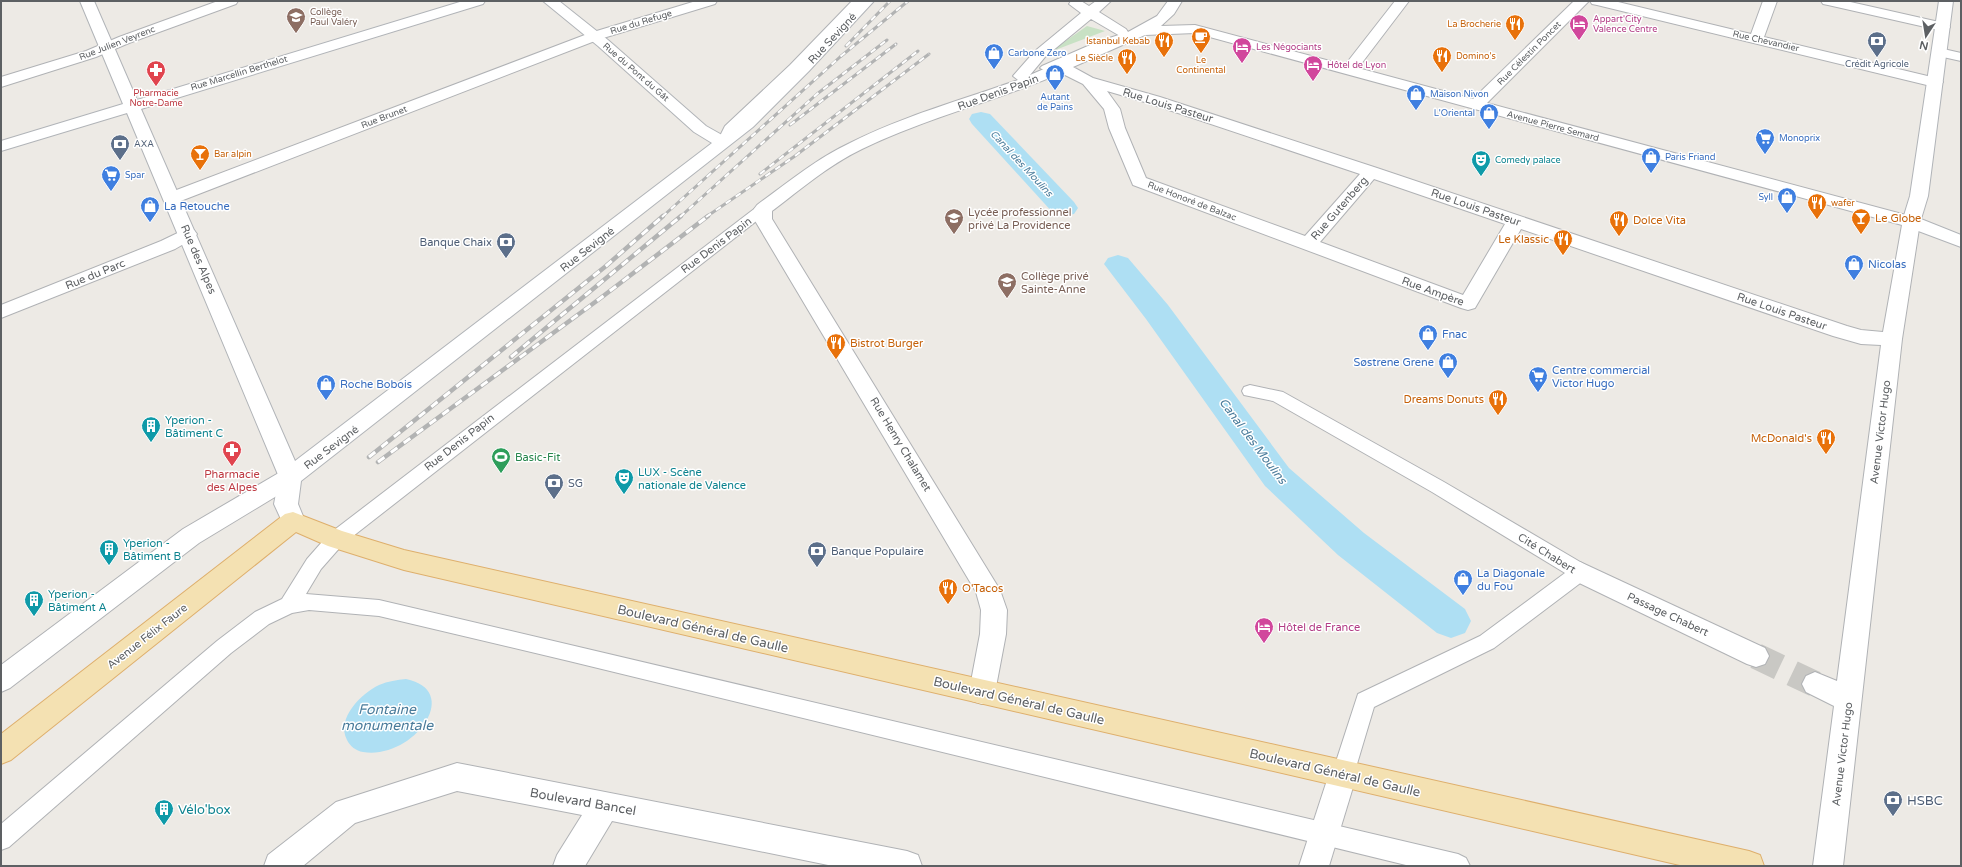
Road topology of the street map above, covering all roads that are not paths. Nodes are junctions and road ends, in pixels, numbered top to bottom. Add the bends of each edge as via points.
1 (87, 1) edge
2 (231, 1) edge
3 (478, 1) edge
4 (550, 1) edge
5 (710, 1) edge
6 (858, 1) edge
7 (867, 1) edge
8 (1104, 1) edge
9 (1402, 1) edge
10 (1582, 1) edge
11 (1597, 1) edge
12 (1770, 1) edge
13 (1828, 1) edge
14 (1946, 1) edge
15 (1076, 4) dead end
16 (1173, 6) edge
17 (1090, 13) junction
18 (1943, 27) junction
19 (1195, 29) junction
20 (1143, 31) junction
21 (1121, 32) dead end
22 (1102, 35) dead end
23 (595, 36) junction
24 (1756, 39) junction
25 (106, 48) junction
26 (1939, 52) junction
27 (1961, 57) edge
28 (1059, 65) junction
29 (1348, 70) junction
30 (1021, 76) dead end
31 (1088, 81) junction
32 (1, 82) edge
33 (1935, 82) junction
34 (1476, 105) junction
35 (132, 106) junction
36 (723, 142) junction
37 (1, 146) edge
38 (1371, 172) junction
39 (172, 198) junction
40 (763, 210) junction
41 (1516, 221) junction
42 (1911, 222) junction
43 (1961, 227) edge
44 (188, 234) junction
45 (1961, 241) edge
46 (1307, 245) junction
47 (1, 312) edge
48 (1892, 339) junction
49 (1250, 391) dead end
50 (290, 477) junction
51 (293, 520) junction
52 (336, 539) junction
53 (1580, 572) junction
54 (289, 605) junction
55 (1756, 656) tunnel mouth
56 (1, 680) edge
57 (1815, 684) tunnel mouth
58 (982, 692) junction
59 (1849, 700) junction
60 (1, 751) edge
61 (1344, 774) junction
62 (605, 805) junction
63 (1323, 834) junction
64 (1, 839) edge
65 (852, 860) edge
66 (279, 866) edge
67 (568, 866) edge
68 (908, 866) edge
69 (1314, 866) edge
70 (1458, 866) edge
71 (1749, 866) edge
72 (1828, 866) edge

1 - 25 street, Rue des Alpes
2 - 25 street, Rue Julien Veyrenc
3 - 35 street, Rue Marcellin Berthelot
4 - 23 street, Rue du Pont du Gât
5 - 23 street, Rue du Refuge
6 - 36 lane via 729,129
7 - 36 street, Rue Sevigné via 767,107
8 - 17 street
9 - 29 street
10 - 34 street, Rue Célestin Poncet
11 - 24 street, Rue Chevandier
12 - 24 street
13 - 18 street
14 - 18 street, Avenue Victor Hugo
15 - 17 street
16 - 19 street, Rue Denis Papin
16 - 20 street, Rue Denis Papin via 1159,21
17 - 21 street
17 - 30 street via 1040,54
18 - 26 street, Avenue Victor Hugo
19 - 20 street, Rue Denis Papin
19 - 29 street, Avenue Pierre Semard
20 - 28 street, Rue Denis Papin
22 - 28 lane via 1056,54 1051,60
23 - 36 street, Rue du Pont du Gât via 700,129
23 - 39 street, Rue Brunet
24 - 33 street, Rue Chevandier
25 - 32 street, Rue Julien Veyrenc
25 - 35 street, Rue des Alpes
26 - 27 street
26 - 33 street, Avenue Victor Hugo
28 - 31 street, Rue Louis Pasteur
28 - 40 street, Rue Denis Papin via 1029,81 877,136 823,165
29 - 34 street, Avenue Pierre Semard
31 - 38 street, Rue Louis Pasteur via 1154,100
31 - 46 street, Rue Honoré de Balzac via 1112,109 1139,182
33 - 42 street, Avenue Victor Hugo via 1918,200
34 - 42 street, Avenue Pierre Semard
35 - 37 street, Rue Marcellin Berthelot
35 - 39 street, Rue des Alpes
36 - 50 street, Rue Sevigné
38 - 41 street, Rue Louis Pasteur
38 - 46 street, Rue Gutenberg
39 - 44 street, Rue des Alpes
40 - 52 lane, Rue Denis Papin
40 - 58 street, Rue Henry Chalamet via 763,219 988,590 994,610 993,634
41 - 46 street, Rue Ampère via 1468,304
41 - 48 street, Rue Louis Pasteur via 1840,331 1861,337
42 - 43 street
42 - 45 street
42 - 48 street, Avenue Victor Hugo
44 - 47 street, Rue du Parc via 168,245
44 - 50 street, Rue des Alpes
48 - 59 street, Avenue Victor Hugo
49 - 53 lane, Cité Chabert via 1276,396 1438,487
50 - 51 street via 286,504
50 - 56 street, Rue Sevigné via 191,536
51 - 52 main road, Boulevard Général de Gaulle
51 - 60 main road, Avenue Félix Faure
52 - 54 lane, Rue Denis Papin via 314,564
52 - 58 main road, Boulevard Général de Gaulle via 404,560
53 - 55 street, Passage Chabert
53 - 61 lane, Cité Chabert via 1488,642 1365,701
54 - 63 lane via 309,602 379,608
54 - 64 lane via 262,618 224,647
57 - 59 street
58 - 61 main road, Boulevard Général de Gaulle
59 - 72 street, Avenue Victor Hugo
61 - 63 street
61 - 71 main road, Boulevard Général de Gaulle
62 - 65 street, Boulevard Bancel
62 - 66 street, Boulevard Bancel via 457,777 346,812
62 - 67 street
63 - 69 street
63 - 70 lane
65 - 68 street, Boulevard Bancel

